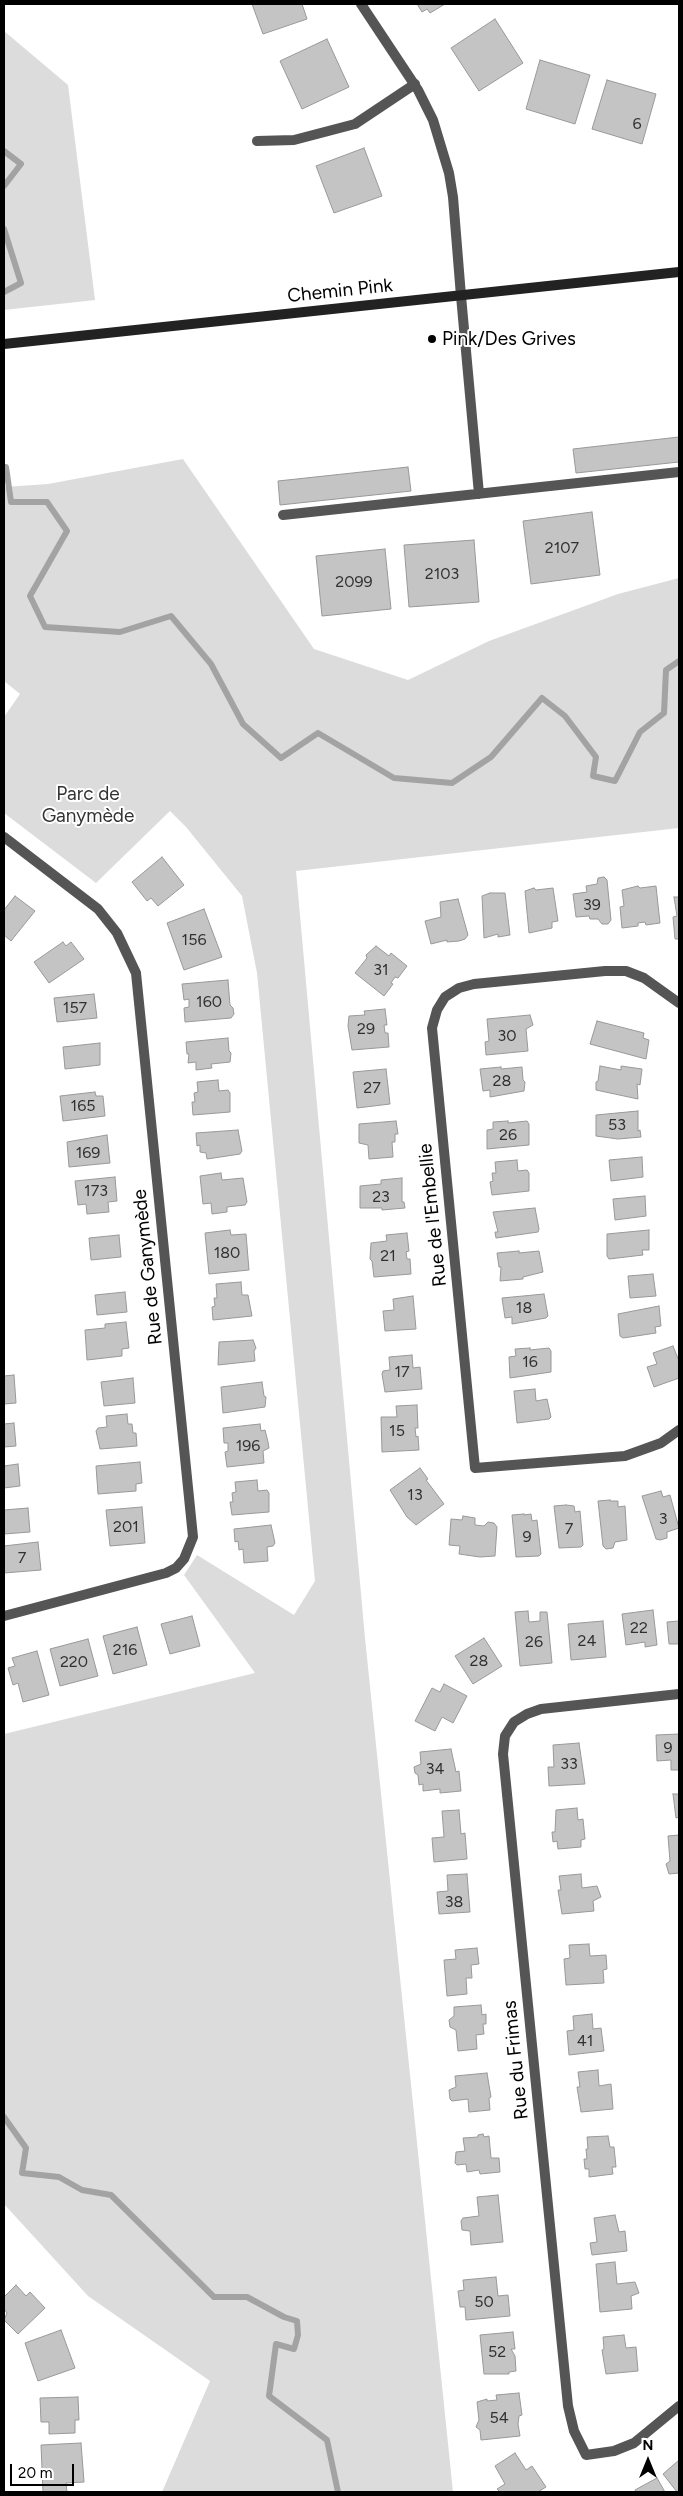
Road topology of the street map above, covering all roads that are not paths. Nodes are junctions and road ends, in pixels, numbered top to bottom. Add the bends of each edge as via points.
1 (361, 4) edge
2 (415, 84) junction
3 (257, 141) dead end
4 (679, 272) edge
5 (461, 296) junction
6 (4, 344) edge
7 (679, 472) edge
8 (479, 494) junction
9 (283, 516) dead end
10 (4, 837) edge
11 (679, 1003) edge
12 (679, 1430) edge
13 (4, 1616) edge
14 (679, 1694) edge
15 (679, 2406) edge

1 - 2 street
2 - 3 street via 355,124 294,140
2 - 5 street via 433,120 449,173
4 - 5 main road, Chemin Pink
5 - 6 main road, Chemin Pink
5 - 8 street
7 - 8 street
8 - 9 street
10 - 13 street, Rue de Ganymède via 98,909 117,933 136,973 193,1537 184,1559 166,1573
11 - 12 street, Rue de l'Embellie via 644,978 626,971 521,979 459,988 445,996 432,1028 475,1468 624,1456 661,1443
14 - 15 street, Rue du Frimas via 541,1709 514,1722 504,1736 502,1754 568,2406 574,2431 586,2455 614,2452 634,2442

